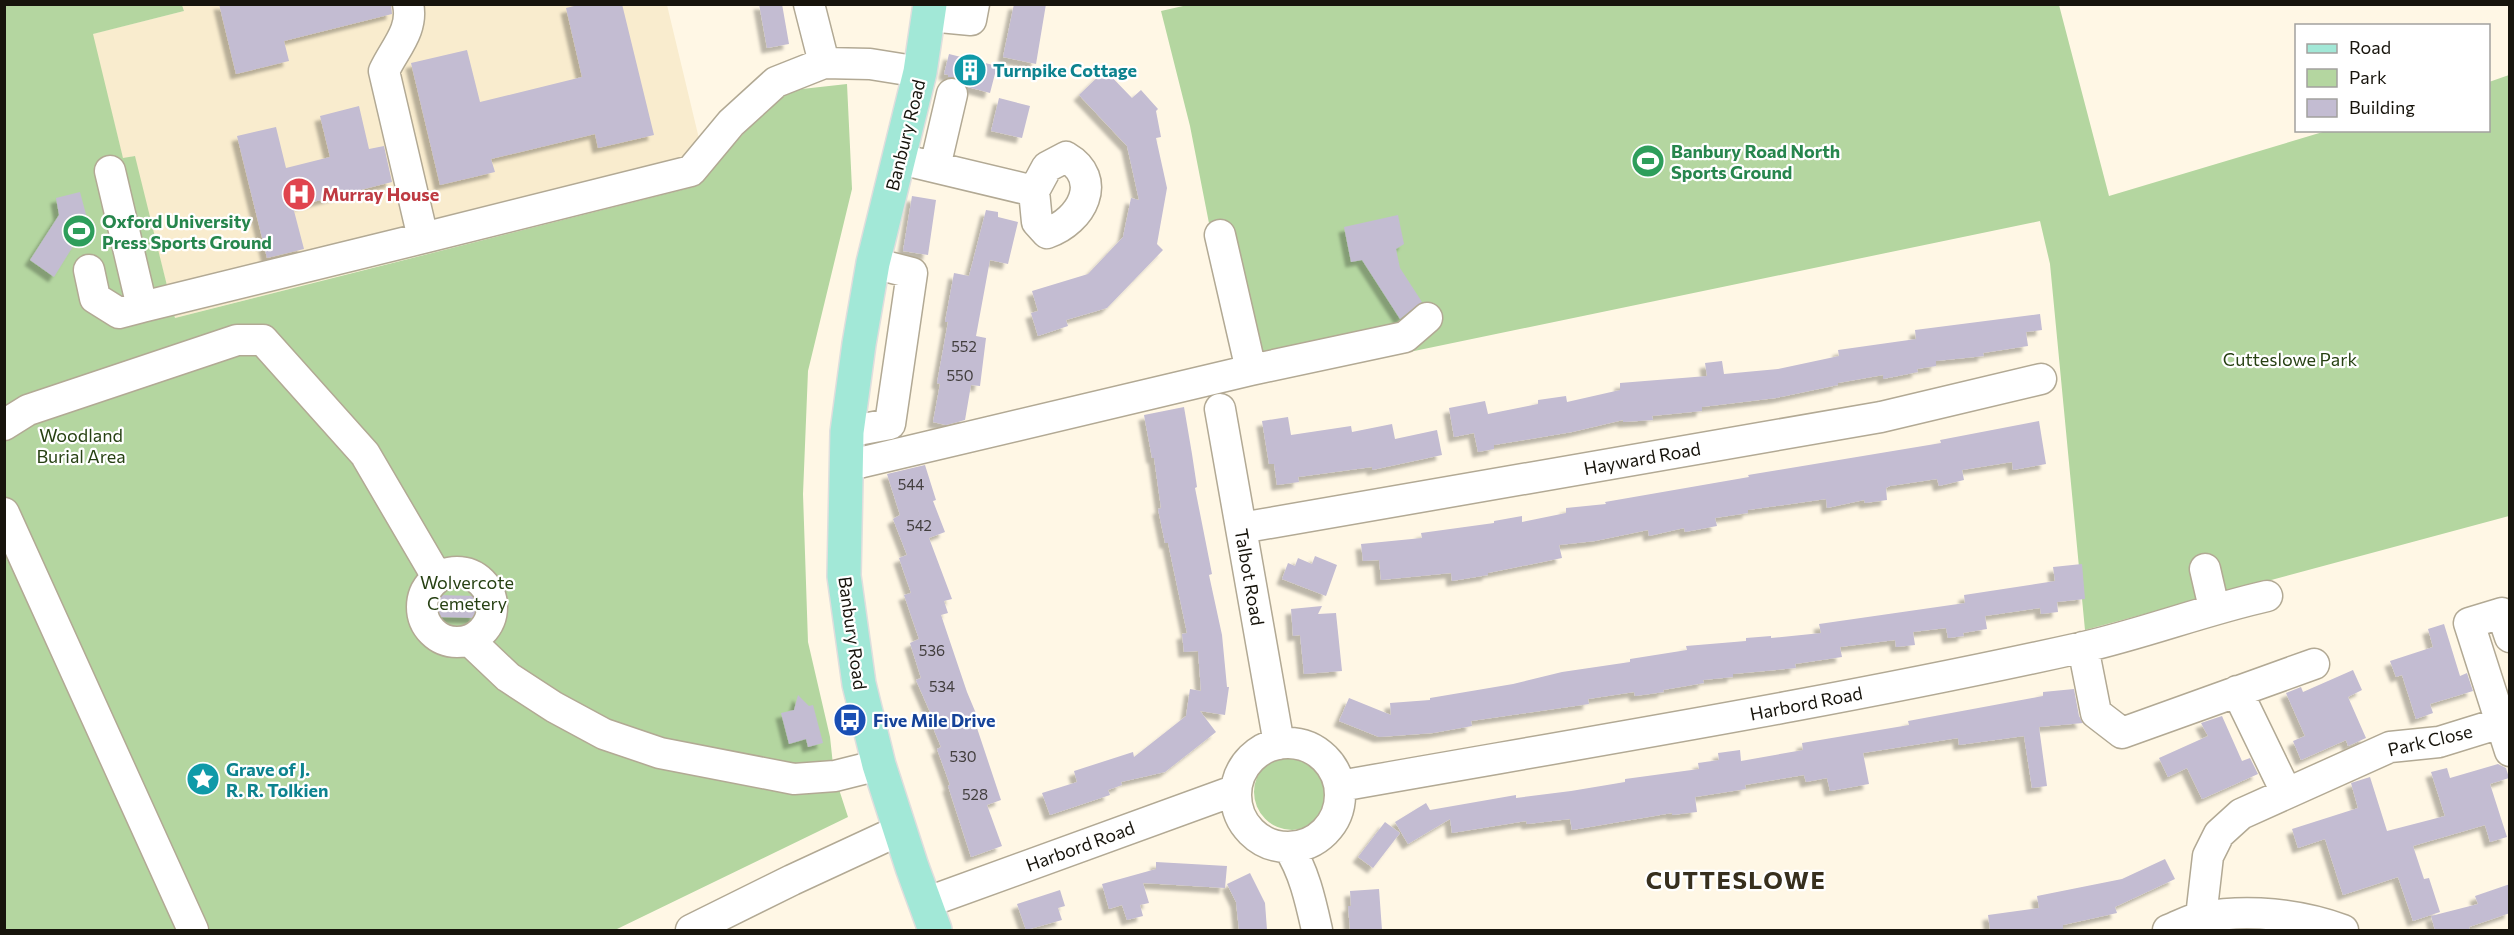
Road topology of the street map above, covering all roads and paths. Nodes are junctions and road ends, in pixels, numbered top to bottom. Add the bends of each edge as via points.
1 (408, 4) edge
2 (809, 4) edge
3 (974, 4) edge
4 (929, 10) edge
5 (824, 63) junction
6 (920, 72) junction
7 (952, 94) dead end
8 (900, 159) junction
9 (934, 167) junction
10 (110, 171) dead end
11 (1034, 191) dead end
12 (1220, 235) dead end
13 (423, 238) junction
14 (89, 270) dead end
15 (142, 307) junction
16 (1427, 318) dead end
17 (1251, 370) junction
18 (2041, 379) dead end
19 (1220, 409) dead end
20 (4, 425) edge
21 (846, 448) junction
22 (4, 513) edge
23 (1241, 528) junction
24 (2205, 569) dead end
25 (436, 577) junction
26 (2267, 596) dead end
27 (2214, 608) junction
28 (2510, 637) edge
29 (469, 640) junction
30 (2083, 647) junction
31 (2314, 664) dead end
32 (2237, 691) junction
33 (2505, 721) edge
34 (1279, 744) junction
35 (2510, 751) edge
36 (879, 765) junction
37 (1340, 786) junction
38 (1236, 790) junction
39 (2286, 792) junction
40 (900, 830) junction
41 (1287, 847) junction
42 (930, 917) edge
43 (2201, 917) junction
44 (193, 930) edge
45 (691, 930) edge
46 (1317, 930) edge
47 (2168, 930) edge
48 (2343, 930) edge

1 - 13 street via 408,27 384,71
2 - 5 street
3 - 4 street via 971,20
4 - 6 main road, Banbury Road
5 - 6 street via 870,64
5 - 13 street via 776,82 731,123 691,171
6 - 8 main road, Banbury Road
7 - 9 street
8 - 9 street
8 - 21 main road, Banbury Road via 873,263
9 - 11 street
10 - 15 street
12 - 17 street
13 - 15 street
14 - 15 street via 95,298 119,313
16 - 17 street via 1405,337
17 - 21 street via 863,462
18 - 23 street, Hayward Road via 1881,417
19 - 23 street, Talbot Road
20 - 25 street via 28,410 237,340 263,340 365,454
21 - 36 main road, Banbury Road via 844,576 859,684
22 - 44 street
23 - 34 street, Talbot Road
24 - 27 street
25 - 29 street via 422,599 427,625 446,640
25 - 29 street via 460,571 480,579 488,589 492,618 486,628
26 - 27 street, Harbord Road
27 - 30 street, Harbord Road
28 - 33 street via 2502,613 2469,623
29 - 36 street via 508,677 554,707 604,734 660,753 794,779 835,777
30 - 32 street via 2096,713 2122,733
30 - 37 street, Harbord Road via 1827,700
31 - 32 street
32 - 39 street
33 - 35 street
33 - 39 street, Park Close via 2439,742 2390,747
34 - 37 street via 1301,745 1317,752 1329,764
34 - 38 street via 1248,762
36 - 40 main road, Banbury Road
37 - 41 street via 1338,812 1327,830 1312,842
38 - 41 street via 1245,825 1258,838
38 - 42 street, Harbord Road
39 - 43 street, Park Close via 2241,814 2219,834 2208,856
40 - 42 main road, Banbury Road
40 - 45 street
41 - 46 street via 1295,858
43 - 47 street
43 - 48 street via 2260,914 2315,920

